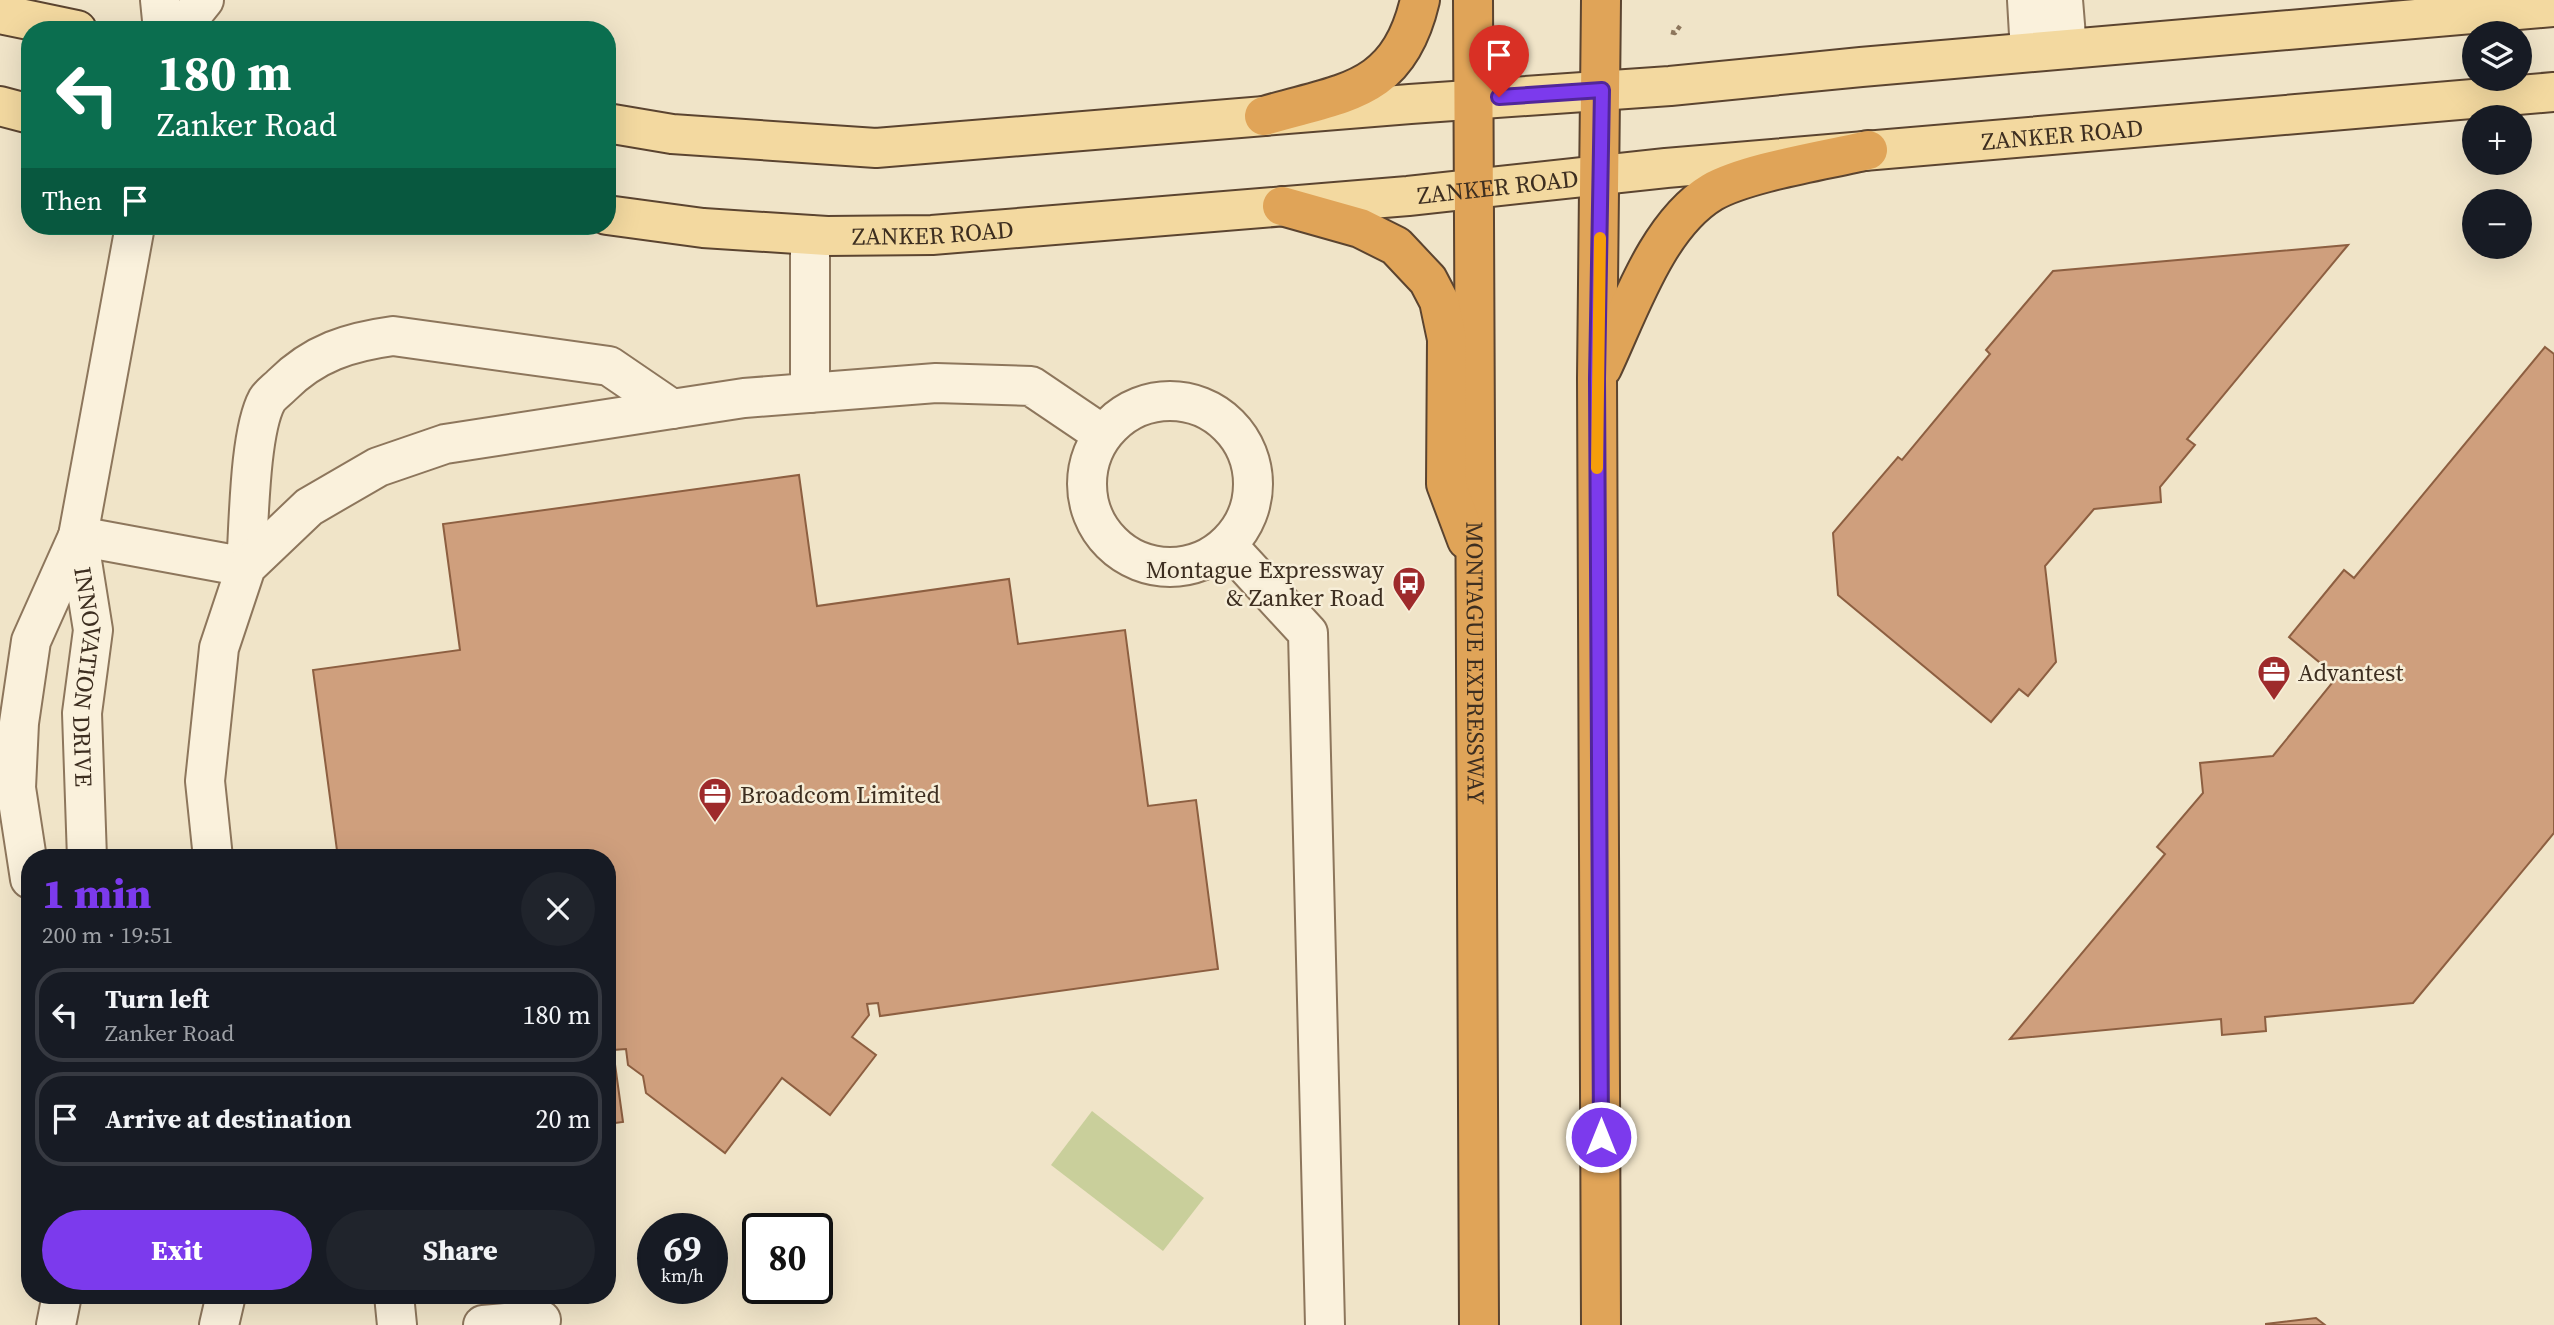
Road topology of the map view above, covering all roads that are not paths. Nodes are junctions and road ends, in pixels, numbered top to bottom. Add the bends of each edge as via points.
1 (160, 0) edge
2 (205, 0) edge
3 (1420, 0) edge
4 (1473, 0) edge
5 (1601, 0) edge
6 (2026, 0) edge
7 (2063, 0) edge
8 (2554, 7) edge
9 (0, 14) edge
10 (34, 21) edge
11 (162, 21) edge
12 (188, 21) edge
13 (2049, 51) junction
14 (1602, 90) junction
15 (2554, 92) edge
16 (1473, 99) junction
17 (0, 106) edge
18 (21, 112) edge
19 (1264, 116) junction
20 (616, 125) edge
21 (1868, 150) junction
22 (1601, 175) junction
23 (1474, 188) junction
24 (1282, 206) junction
25 (616, 216) edge
26 (133, 235) edge
27 (810, 235) junction
28 (1597, 379) junction
29 (810, 393) junction
30 (672, 409) junction
31 (1102, 434) junction
32 (78, 536) junction
33 (1228, 546) junction
34 (246, 566) junction
35 (1476, 566) junction
36 (25, 849) edge
37 (87, 849) edge
38 (212, 849) edge
39 (60, 1304) edge
40 (224, 1304) edge
41 (395, 1304) edge
42 (541, 1320) dead end
43 (1315, 1324) edge
44 (56, 1325) edge
45 (219, 1325) edge
46 (397, 1325) edge
47 (482, 1325) edge
48 (1479, 1325) edge
49 (1601, 1325) edge

1 - 11 street
2 - 12 street
3 - 19 highway via 1399,56 1377,78
4 - 16 highway, MONTAGUE EXPRESSWAY
5 - 14 highway
6 - 13 street
7 - 13 street
8 - 13 main road
9 - 10 main road
13 - 14 main road
14 - 16 main road
14 - 22 highway
15 - 21 main road, ZANKER ROAD
16 - 19 main road
16 - 23 highway, MONTAGUE EXPRESSWAY
17 - 18 main road
19 - 20 main road via 876,148 672,134
21 - 22 main road, ZANKER ROAD
21 - 28 highway via 1736,182 1683,214 1659,251
22 - 23 main road, ZANKER ROAD
22 - 28 highway
23 - 24 main road, ZANKER ROAD
23 - 35 highway, MONTAGUE EXPRESSWAY
24 - 27 main road, ZANKER ROAD via 932,235
24 - 35 highway via 1360,228 1396,246 1428,280 1439,301 1447,339 1446,484
25 - 27 main road, ZANKER ROAD
26 - 32 street, INNOVATION DRIVE
27 - 29 street
28 - 49 highway
29 - 30 street
29 - 31 street via 936,383 1031,386
30 - 34 street via 445,444 378,467 309,508
30 - 34 street via 609,366 393,336 331,349 296,370 267,400 255,445
31 - 33 street via 1087,463 1086,496 1098,530 1125,556 1159,568 1196,565
31 - 33 street via 1125,412 1156,401 1188,402 1217,414 1240,438 1251,465 1253,494 1245,522
32 - 34 street
32 - 36 street, INNOVATION DRIVE via 31,641 16,788
32 - 37 street, INNOVATION DRIVE via 93,630 82,713
33 - 43 street via 1308,633
34 - 38 street via 219,648 205,781
35 - 48 highway, MONTAGUE EXPRESSWAY
39 - 44 street
40 - 45 street
41 - 46 street
42 - 47 street

